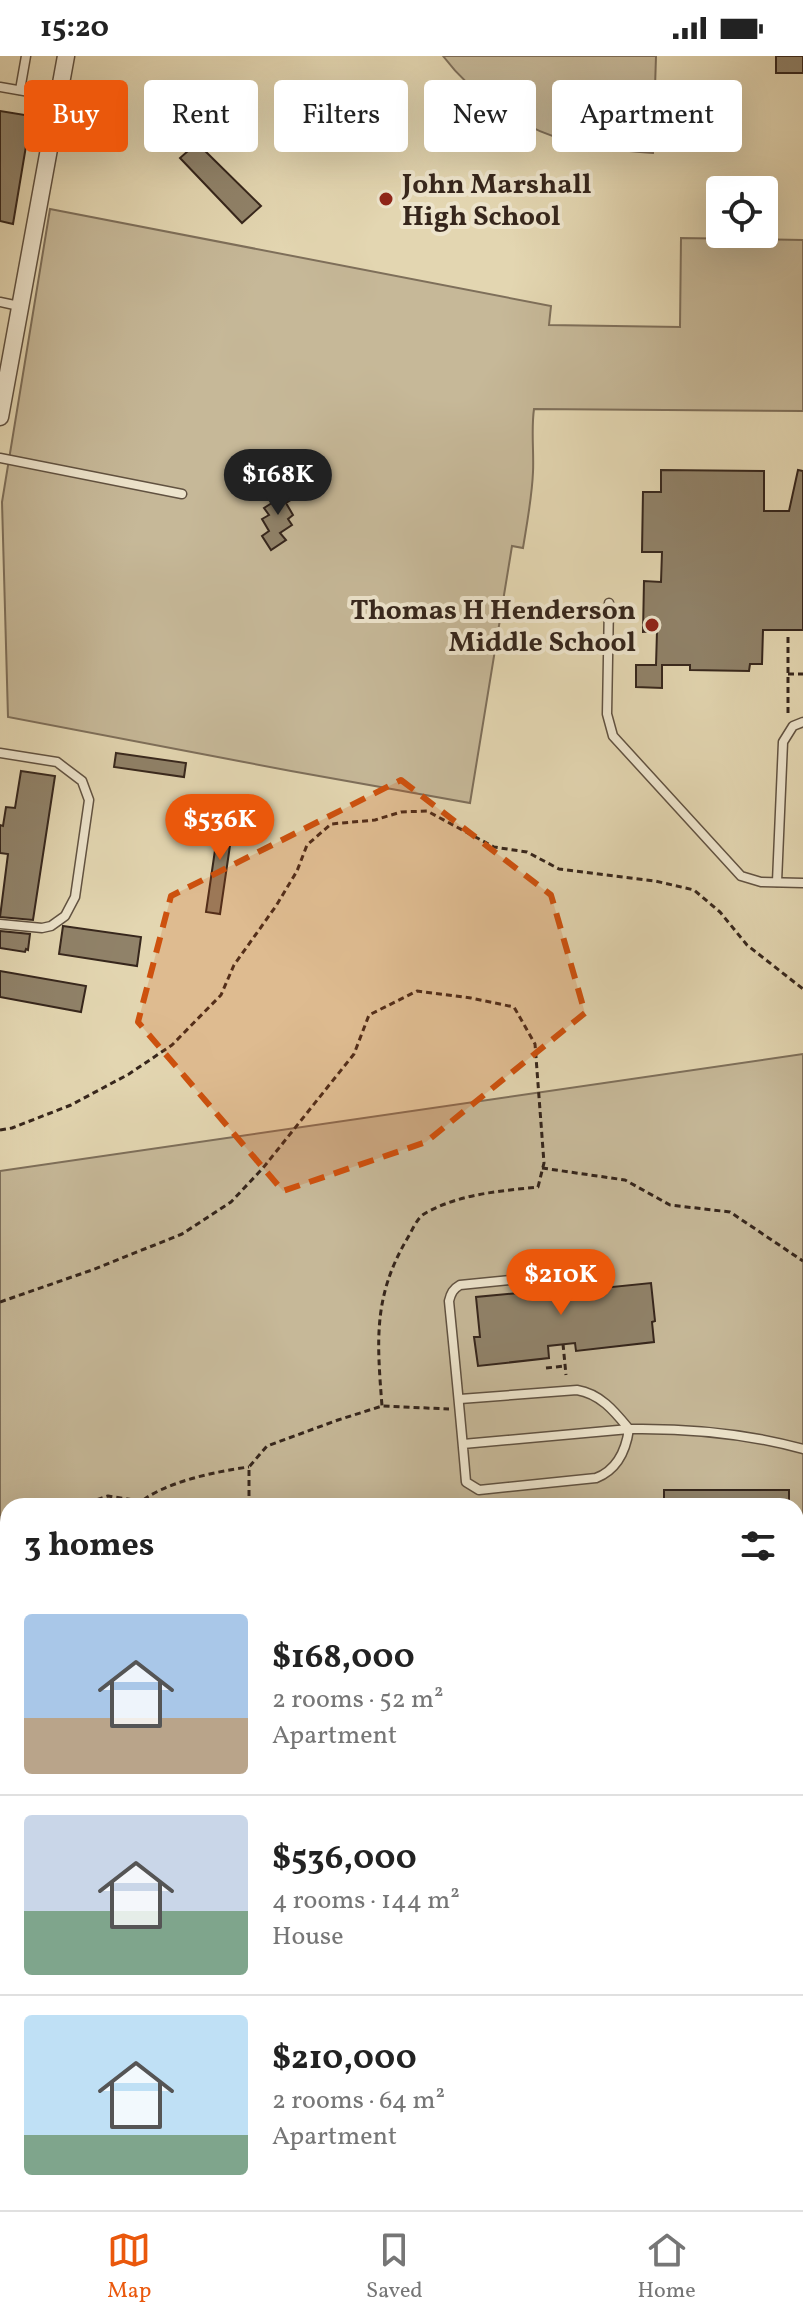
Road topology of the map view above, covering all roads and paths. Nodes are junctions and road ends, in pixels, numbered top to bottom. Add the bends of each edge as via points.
1 (26, 56) edge
2 (66, 56) edge
3 (61, 80) edge
4 (0, 87) edge
5 (20, 90) junction
6 (24, 91) edge
7 (48, 152) edge
8 (0, 302) edge
9 (19, 306) junction
10 (0, 417) edge
11 (0, 458) edge
12 (182, 494) dead end
13 (609, 603) dead end
14 (788, 635) dead end
15 (788, 674) junction
16 (803, 674) edge
17 (788, 713) dead end
18 (803, 722) edge
19 (0, 753) edge
20 (777, 882) junction
21 (803, 883) edge
22 (0, 924) edge
23 (803, 989) edge
24 (0, 1130) edge
25 (542, 1168) junction
26 (803, 1261) edge
27 (519, 1279) dead end
28 (0, 1302) edge
29 (563, 1344) dead end
30 (565, 1366) junction
31 (546, 1368) dead end
32 (566, 1375) dead end
33 (460, 1404) junction
34 (382, 1406) junction
35 (629, 1429) junction
36 (463, 1444) junction
37 (803, 1449) edge
38 (249, 1467) junction
39 (147, 1498) edge
40 (249, 1498) edge

1 - 5 lane
2 - 3 street
4 - 5 lane
5 - 6 lane
7 - 9 street
8 - 9 lane
9 - 10 street
11 - 12 lane
13 - 20 lane via 607,714 613,736 741,876
14 - 15 path
15 - 16 path
15 - 17 path
18 - 20 lane via 793,726 783,742
19 - 22 lane via 57,762 82,781 89,800 75,897 65,916 42,928
20 - 21 lane
23 - 24 path via 747,945 694,890 559,869 527,852 494,847 427,811 331,824 307,845 297,871 234,965 221,995 172,1045 71,1105
25 - 26 path via 625,1180 670,1205 730,1212
25 - 28 path via 535,1044 514,1007 417,991 369,1015 354,1054 231,1202 182,1234
25 - 34 path via 538,1187 469,1196 421,1215 394,1261 379,1312
27 - 33 lane via 460,1285 450,1294
29 - 30 path
30 - 31 path
30 - 32 path
33 - 34 path
33 - 35 lane via 585,1391 604,1402
33 - 36 lane
34 - 38 path via 267,1446
35 - 36 lane
35 - 36 lane via 618,1460 596,1478 479,1490 466,1482
35 - 37 lane via 725,1433
38 - 39 path via 184,1482
38 - 40 path

